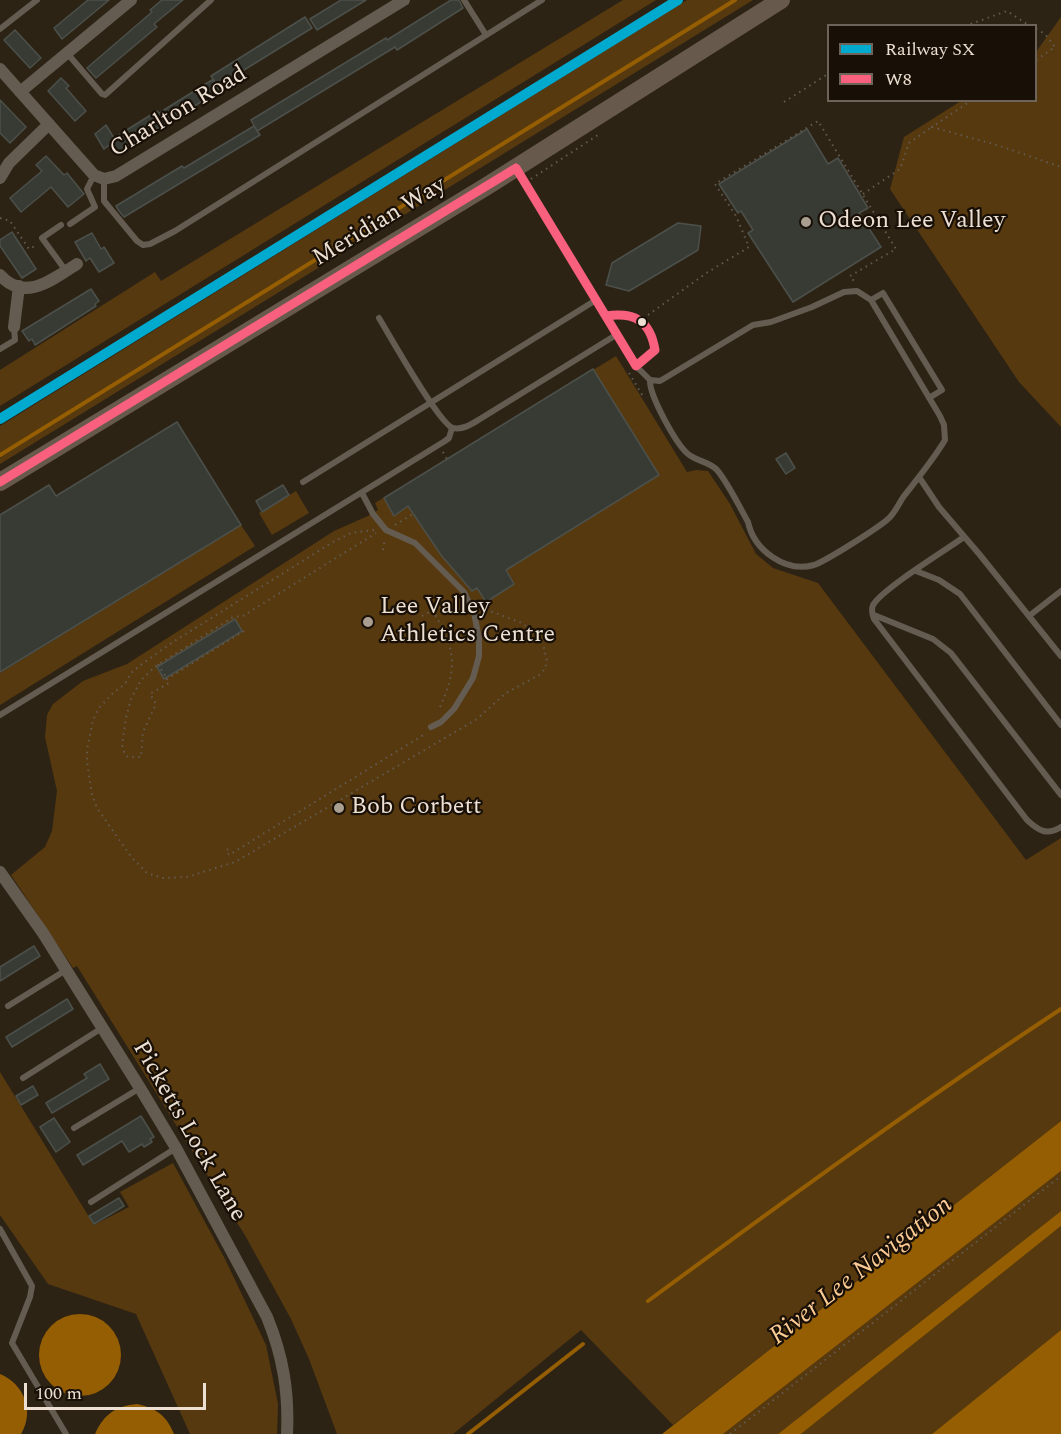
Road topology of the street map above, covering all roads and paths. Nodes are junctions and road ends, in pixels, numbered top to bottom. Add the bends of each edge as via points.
1 (36, 0) edge
2 (131, 0) edge
3 (211, 0) edge
4 (404, 0) edge
5 (464, 0) edge
6 (542, 0) edge
7 (781, 0) edge
8 (971, 24) edge
9 (1027, 24) edge
10 (0, 29) edge
11 (1037, 30) edge
12 (486, 35) junction
13 (67, 53) junction
14 (1037, 59) edge
15 (0, 69) edge
16 (827, 75) edge
17 (20, 92) junction
18 (784, 102) dead end
19 (969, 102) edge
20 (49, 124) junction
21 (932, 127) junction
22 (1061, 167) edge
23 (516, 168) junction
24 (99, 177) junction
25 (0, 178) edge
26 (863, 194) junction
27 (0, 218) edge
28 (70, 224) dead end
29 (61, 225) dead end
30 (44, 241) junction
31 (71, 268) joint
32 (0, 275) edge
33 (19, 286) junction
34 (596, 300) junction
35 (871, 300) junction
36 (606, 316) junction
37 (379, 318) dead end
38 (641, 320) junction
39 (14, 327) joint
40 (616, 334) junction
41 (0, 349) edge
42 (636, 366) junction
43 (650, 380) junction
44 (929, 398) junction
45 (431, 402) junction
46 (452, 428) junction
47 (919, 477) junction
48 (0, 482) edge
49 (303, 482) dead end
50 (362, 493) junction
51 (413, 514) dead end
52 (373, 530) dead end
53 (386, 530) junction
54 (376, 533) dead end
55 (964, 537) junction
56 (385, 544) dead end
57 (383, 550) dead end
58 (916, 571) junction
59 (1061, 591) edge
60 (458, 595) dead end
61 (474, 606) dead end
62 (432, 610) junction
63 (872, 615) junction
64 (422, 616) dead end
65 (1029, 616) junction
66 (244, 631) dead end
67 (1061, 656) edge
68 (158, 664) junction
69 (167, 679) junction
70 (0, 715) edge
71 (1061, 725) edge
72 (431, 727) junction
73 (1061, 795) edge
74 (1061, 827) edge
75 (228, 849) dead end
76 (0, 872) edge
77 (67, 969) junction
78 (8, 1006) dead end
79 (102, 1028) junction
80 (23, 1078) dead end
81 (140, 1088) junction
82 (74, 1128) dead end
83 (176, 1148) junction
84 (1061, 1176) edge
85 (91, 1202) dead end
86 (0, 1229) edge
87 (65, 1434) edge
88 (286, 1434) edge
89 (730, 1434) edge

1 - 10 lane
2 - 13 street
3 - 13 lane via 105,95
4 - 24 street, Charlton Road via 116,176
5 - 12 lane
6 - 12 lane
7 - 23 main road, Meridian Way
8 - 9 path via 1007,11
11 - 14 path via 1055,47
12 - 24 lane via 150,244 137,241 107,206
13 - 17 street
15 - 17 street, Charlton Road
16 - 18 path
17 - 20 street, Charlton Road
19 - 21 path
20 - 24 street, Charlton Road
20 - 25 street via 9,163
21 - 22 path
21 - 26 path via 909,143 900,169
23 - 34 lane
23 - 48 main road, Meridian Way
24 - 28 lane via 87,189 95,207
26 - 35 path via 896,249 850,276
26 - 38 path via 818,121 716,184 749,247
27 - 30 path via 9,221 29,249
29 - 30 lane via 44,235
30 - 31 lane
31 - 33 street via 40,287
32 - 33 street
33 - 39 street
34 - 36 lane
34 - 45 lane
35 - 43 lane via 857,291 844,292 812,308 753,325 660,381
35 - 44 lane
35 - 44 lane via 883,293 942,390
36 - 38 lane via 633,314
36 - 40 lane
37 - 45 lane
38 - 42 lane via 655,350
39 - 41 lane via 15,339
40 - 42 lane
40 - 46 lane via 480,419
42 - 43 lane
43 - 47 lane via 658,407 680,445 691,456 716,468 762,549 794,567 814,565 889,519
44 - 47 lane via 944,425 945,440
45 - 46 lane
45 - 49 lane
46 - 50 lane via 449,438
47 - 55 lane
50 - 53 lane
50 - 70 lane
51 - 53 path
52 - 61 path via 351,533 333,542 173,642 142,664 99,708 87,749 92,795 132,858 147,873 163,878 187,877 235,862 477,719 506,693 545,669 543,644 536,634 522,623
53 - 72 lane via 415,543 464,592 477,624 479,656 473,678 454,709
54 - 68 path
55 - 58 lane
55 - 65 lane
56 - 57 path
58 - 63 lane via 885,592 873,605
58 - 71 lane via 960,594
59 - 65 lane
60 - 62 path
62 - 64 path
62 - 72 path via 447,636 452,663 449,687
63 - 73 lane via 933,639 951,653
63 - 74 lane via 1027,820 1043,832 1051,833
65 - 67 lane
66 - 69 path
68 - 69 path
68 - 69 path via 141,680 128,709 122,744 128,757 141,757 143,732 156,704 150,694 170,682
72 - 75 path via 433,730 229,855
76 - 77 street, Picketts Lock Lane
77 - 78 lane
77 - 79 street, Picketts Lock Lane
79 - 80 lane
79 - 81 street, Picketts Lock Lane
81 - 82 lane
81 - 83 street, Picketts Lock Lane
83 - 85 lane
83 - 88 street, Picketts Lock Lane via 273,1333 286,1384
84 - 89 path
86 - 87 lane via 32,1286 12,1343

